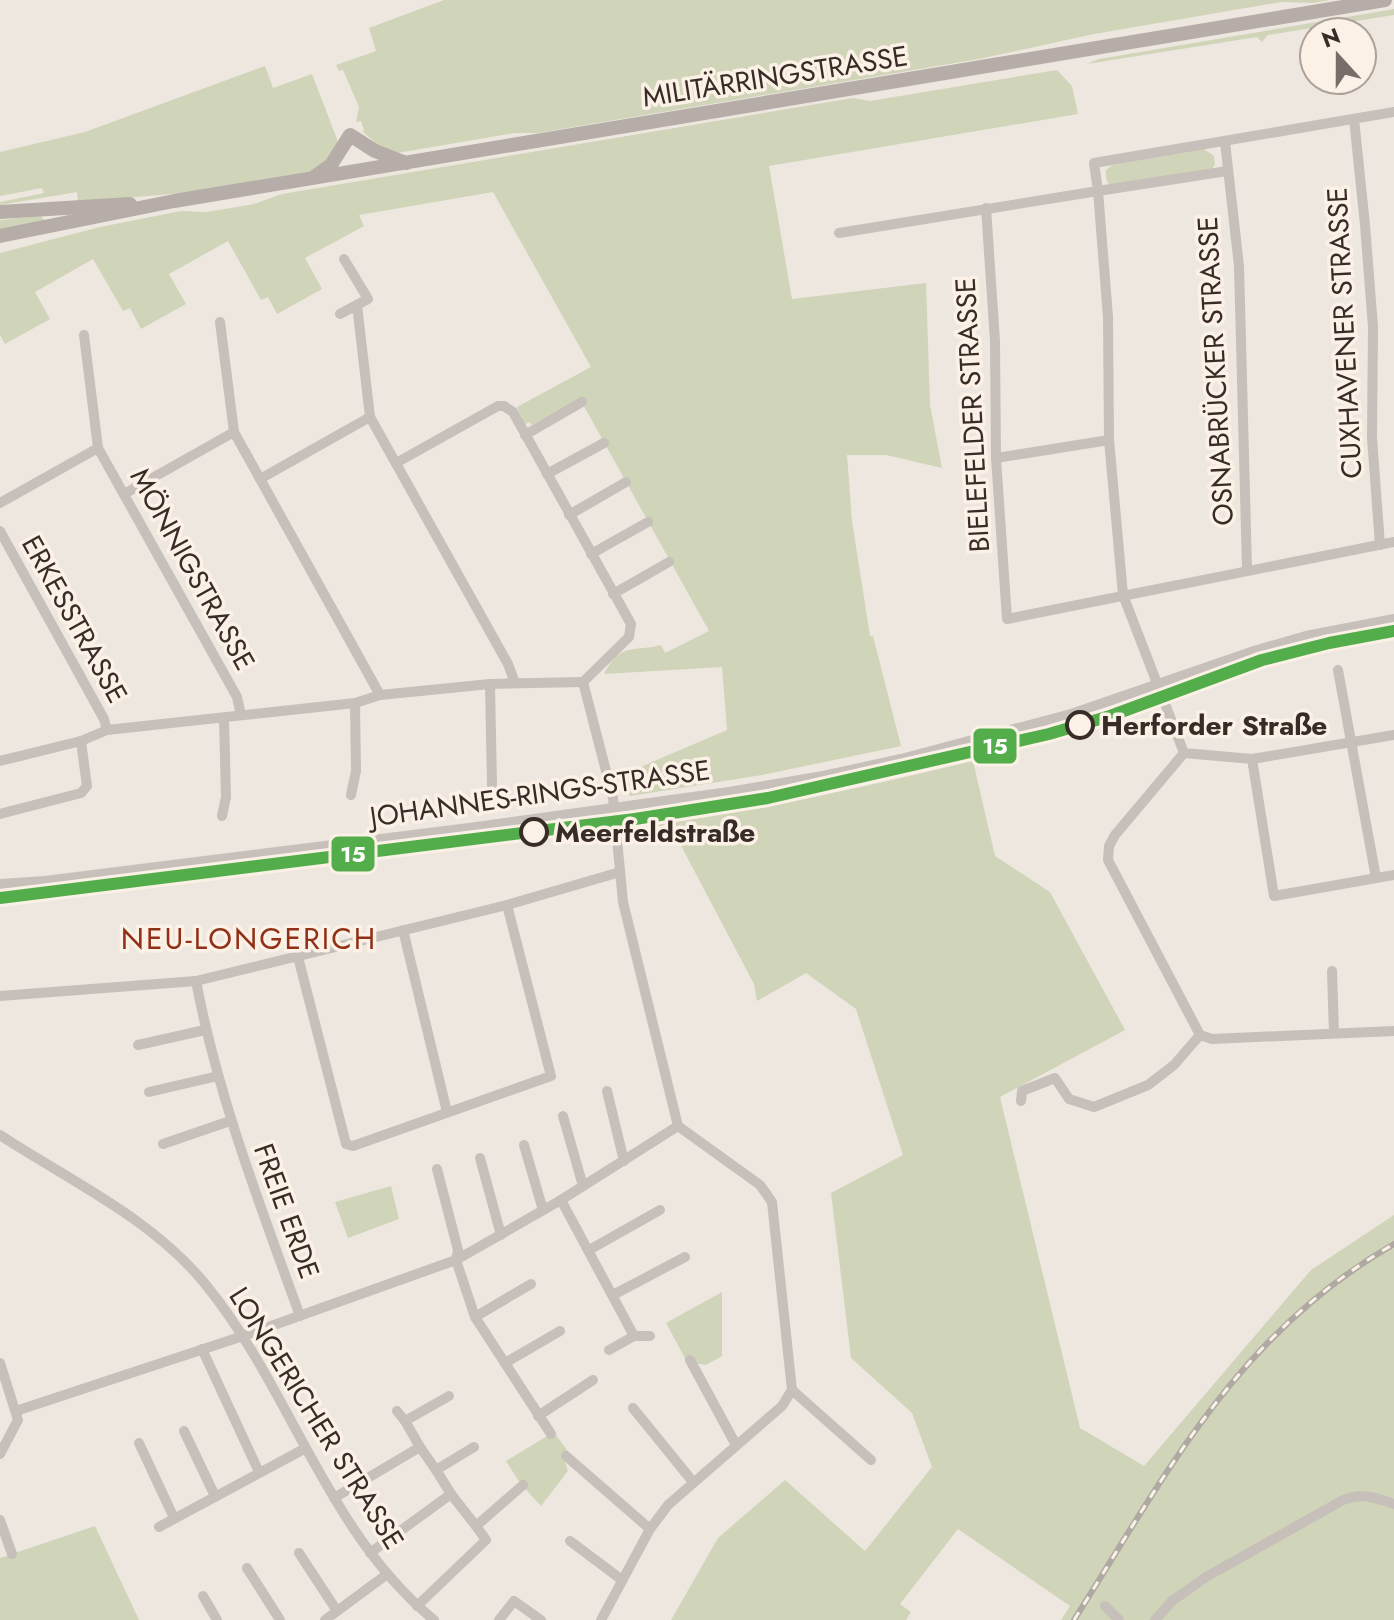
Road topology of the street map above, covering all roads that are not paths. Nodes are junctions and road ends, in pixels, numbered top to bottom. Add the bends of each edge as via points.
1 (1385, 0) edge
2 (1394, 112) edge
3 (1354, 119) junction
4 (1225, 142) junction
5 (406, 163) junction
6 (1227, 171) junction
7 (312, 179) junction
8 (1098, 191) junction
9 (174, 201) junction
10 (55, 207) junction
11 (986, 208) junction
12 (0, 212) edge
13 (58, 226) junction
14 (839, 233) dead end
15 (0, 236) edge
16 (344, 259) dead end
17 (357, 305) junction
18 (340, 314) dead end
19 (220, 322) dead end
20 (84, 335) dead end
21 (582, 402) dead end
22 (370, 417) junction
23 (234, 432) junction
24 (525, 435) junction
25 (1109, 440) junction
26 (604, 443) dead end
27 (98, 448) junction
28 (996, 458) junction
29 (396, 463) junction
30 (547, 474) junction
31 (260, 479) junction
32 (626, 482) dead end
33 (124, 494) junction
34 (0, 503) edge
35 (569, 515) junction
36 (648, 522) dead end
37 (0, 531) edge
38 (1394, 542) edge
39 (1380, 545) junction
40 (591, 554) junction
41 (669, 562) dead end
42 (1247, 569) junction
43 (613, 594) junction
44 (1123, 595) junction
45 (1394, 619) edge
46 (1338, 670) dead end
47 (583, 682) junction
48 (515, 683) junction
49 (490, 684) junction
50 (1157, 685) junction
51 (380, 695) junction
52 (355, 703) junction
53 (241, 715) junction
54 (224, 719) junction
55 (107, 730) junction
56 (1394, 735) edge
57 (81, 741) junction
58 (1351, 743) junction
59 (1184, 753) junction
60 (1252, 759) junction
61 (0, 761) edge
62 (492, 785) dead end
63 (351, 795) dead end
64 (614, 808) junction
65 (0, 814) edge
66 (222, 816) dead end
67 (620, 872) junction
68 (1394, 875) edge
69 (1376, 878) junction
70 (0, 884) edge
71 (507, 905) junction
72 (403, 930) junction
73 (298, 957) junction
74 (1332, 971) dead end
75 (196, 981) junction
76 (0, 996) edge
77 (205, 1030) junction
78 (1394, 1031) edge
79 (1334, 1033) junction
80 (1200, 1035) junction
81 (138, 1045) dead end
82 (218, 1076) junction
83 (607, 1091) dead end
84 (149, 1092) dead end
85 (1021, 1101) dead end
86 (447, 1112) junction
87 (563, 1116) dead end
88 (230, 1121) junction
89 (678, 1126) junction
90 (0, 1135) edge
91 (163, 1144) dead end
92 (524, 1145) dead end
93 (480, 1158) dead end
94 (624, 1161) junction
95 (437, 1169) dead end
96 (583, 1186) junction
97 (561, 1200) junction
98 (543, 1210) junction
99 (660, 1210) dead end
100 (501, 1235) junction
101 (589, 1250) junction
102 (685, 1257) dead end
103 (456, 1260) junction
104 (531, 1284) dead end
105 (613, 1295) junction
106 (300, 1316) junction
107 (475, 1317) junction
108 (560, 1331) dead end
109 (243, 1336) junction
110 (634, 1336) junction
111 (650, 1336) dead end
112 (202, 1349) junction
113 (609, 1350) dead end
114 (690, 1360) dead end
115 (0, 1363) edge
116 (505, 1363) junction
117 (593, 1380) dead end
118 (792, 1390) junction
119 (449, 1396) dead end
120 (633, 1408) dead end
121 (16, 1411) junction
122 (397, 1411) dead end
123 (538, 1416) junction
124 (405, 1421) junction
125 (184, 1431) dead end
126 (551, 1434) dead end
127 (139, 1443) dead end
128 (736, 1445) junction
129 (420, 1447) junction
130 (474, 1447) dead end
131 (304, 1449) junction
132 (0, 1454) edge
133 (566, 1456) dead end
134 (871, 1460) dead end
135 (436, 1470) junction
136 (259, 1472) junction
137 (693, 1482) junction
138 (523, 1485) dead end
139 (451, 1494) junction
140 (215, 1496) junction
141 (334, 1498) junction
142 (1394, 1504) edge
143 (174, 1518) junction
144 (0, 1520) edge
145 (476, 1526) junction
146 (159, 1527) dead end
147 (650, 1529) junction
148 (570, 1541) dead end
149 (299, 1553) dead end
150 (370, 1553) junction
151 (12, 1554) dead end
152 (247, 1568) dead end
153 (386, 1575) junction
154 (622, 1580) junction
155 (203, 1596) dead end
156 (417, 1606) junction
157 (1105, 1606) dead end
158 (337, 1611) junction
159 (217, 1620) edge
160 (280, 1620) edge
161 (325, 1620) edge
162 (434, 1620) edge
163 (499, 1620) edge
164 (541, 1620) edge
165 (601, 1620) edge
166 (1119, 1620) edge
167 (1155, 1620) edge

1 - 5 main road, MILITÄRRINGSTRASSE
2 - 3 street
3 - 4 street
3 - 39 street, CUXHAVENER STRASSE via 1373,327 1372,438
4 - 6 street, OSNABRÜCKER STRASSE
4 - 8 street via 1094,163
5 - 7 main road, MILITÄRRINGSTRASSE
5 - 7 main road via 350,135 331,165
6 - 8 street
6 - 42 street, OSNABRÜCKER STRASSE via 1239,266
7 - 9 main road, MILITÄRRINGSTRASSE
8 - 11 street
8 - 25 street via 1108,317
9 - 10 main road, MILITÄRRINGSTRASSE
9 - 13 main road, MILITÄRRINGSTRASSE
10 - 12 main road, MILITÄRRINGSTRASSE
10 - 13 main road
11 - 14 street
11 - 28 street, BIELEFELDER STRASSE
13 - 15 main road, MILITÄRRINGSTRASSE
16 - 17 street via 368,299
17 - 18 street
17 - 22 street
19 - 23 street
20 - 27 street, MÖNNIGSTRASSE
21 - 24 street
22 - 29 street
22 - 31 street
23 - 31 street
23 - 33 street
24 - 29 street via 513,412 498,406
24 - 30 street
25 - 28 street
25 - 44 street
26 - 30 street
27 - 33 street, MÖNNIGSTRASSE
27 - 34 street, MÖNNIGSTRASSE
28 - 44 street, BIELEFELDER STRASSE via 1007,619
29 - 48 street
30 - 35 street
31 - 51 street
32 - 35 street
33 - 53 street, MÖNNIGSTRASSE via 237,697
35 - 40 street
36 - 40 street
37 - 55 street, ERKESSTRASSE
38 - 39 street
39 - 42 street
40 - 43 street
41 - 43 street
42 - 44 street
43 - 47 street via 631,632
44 - 50 street
45 - 50 street, JOHANNES-RINGS-STRASSE via 1306,636
46 - 58 street
47 - 48 street
47 - 64 street
48 - 49 street
49 - 51 street
49 - 62 street
50 - 59 street
50 - 64 street, JOHANNES-RINGS-STRASSE via 987,737 823,776
51 - 52 street
52 - 53 street
52 - 63 street
53 - 54 street
54 - 55 street
54 - 66 street
55 - 57 street
56 - 58 street
57 - 61 street
57 - 65 street via 87,786 81,793
58 - 60 street
58 - 69 street
59 - 60 street
59 - 80 street via 1115,835 1108,860
60 - 69 street via 1274,896
64 - 67 street
64 - 70 street, JOHANNES-RINGS-STRASSE
67 - 71 street
67 - 89 street
68 - 69 street
71 - 72 street
71 - 86 street via 551,1076
72 - 73 street
72 - 86 street
73 - 75 street
73 - 86 street via 346,1144 353,1146
74 - 79 street
75 - 76 street
75 - 77 street, FREIE ERDE
77 - 81 street
77 - 82 street, FREIE ERDE
78 - 79 street
79 - 80 street via 1212,1039
80 - 85 street via 1159,1077 1106,1104 1094,1107 1069,1099 1055,1078 1022,1091
82 - 84 street
82 - 88 street, FREIE ERDE
83 - 94 street
87 - 96 street
88 - 91 street, FREIE ERDE
88 - 106 street, FREIE ERDE
89 - 94 street
89 - 118 street via 760,1185 772,1202
90 - 109 street, LONGERICHER STRASSE via 119,1207 161,1241 205,1283
92 - 98 street
93 - 100 street
94 - 96 street
95 - 103 street via 458,1250
96 - 97 street
97 - 98 street
97 - 101 street
98 - 100 street
99 - 101 street
100 - 103 street
101 - 105 street
102 - 105 street
103 - 106 street
103 - 107 street
104 - 107 street
105 - 110 street
106 - 109 street
107 - 116 street
108 - 116 street
109 - 112 street
109 - 131 street, LONGERICHER STRASSE
110 - 111 street
110 - 113 street
112 - 121 street
112 - 136 street
114 - 128 street
115 - 121 street
116 - 123 street
117 - 123 street
118 - 128 street via 782,1406
118 - 134 street
119 - 124 street
120 - 137 street
121 - 132 street via 18,1420
122 - 124 street
123 - 126 street
124 - 129 street
125 - 140 street
127 - 143 street
128 - 137 street
129 - 135 street
129 - 141 street
130 - 135 street
131 - 136 street
131 - 141 street, LONGERICHER STRASSE
133 - 147 street
135 - 139 street
136 - 140 street
137 - 147 street
138 - 145 street
139 - 145 street
139 - 150 street
140 - 143 street
141 - 150 street, LONGERICHER STRASSE
142 - 167 street via 1358,1495 1327,1507 1206,1577
143 - 146 street
144 - 151 street
145 - 156 street via 486,1540
147 - 154 street
148 - 154 street
149 - 158 street
150 - 153 street, LONGERICHER STRASSE
152 - 160 street
153 - 156 street, LONGERICHER STRASSE
153 - 158 street
154 - 165 street
155 - 159 street
156 - 162 street, LONGERICHER STRASSE
157 - 166 street
158 - 161 street
163 - 164 street via 514,1601

